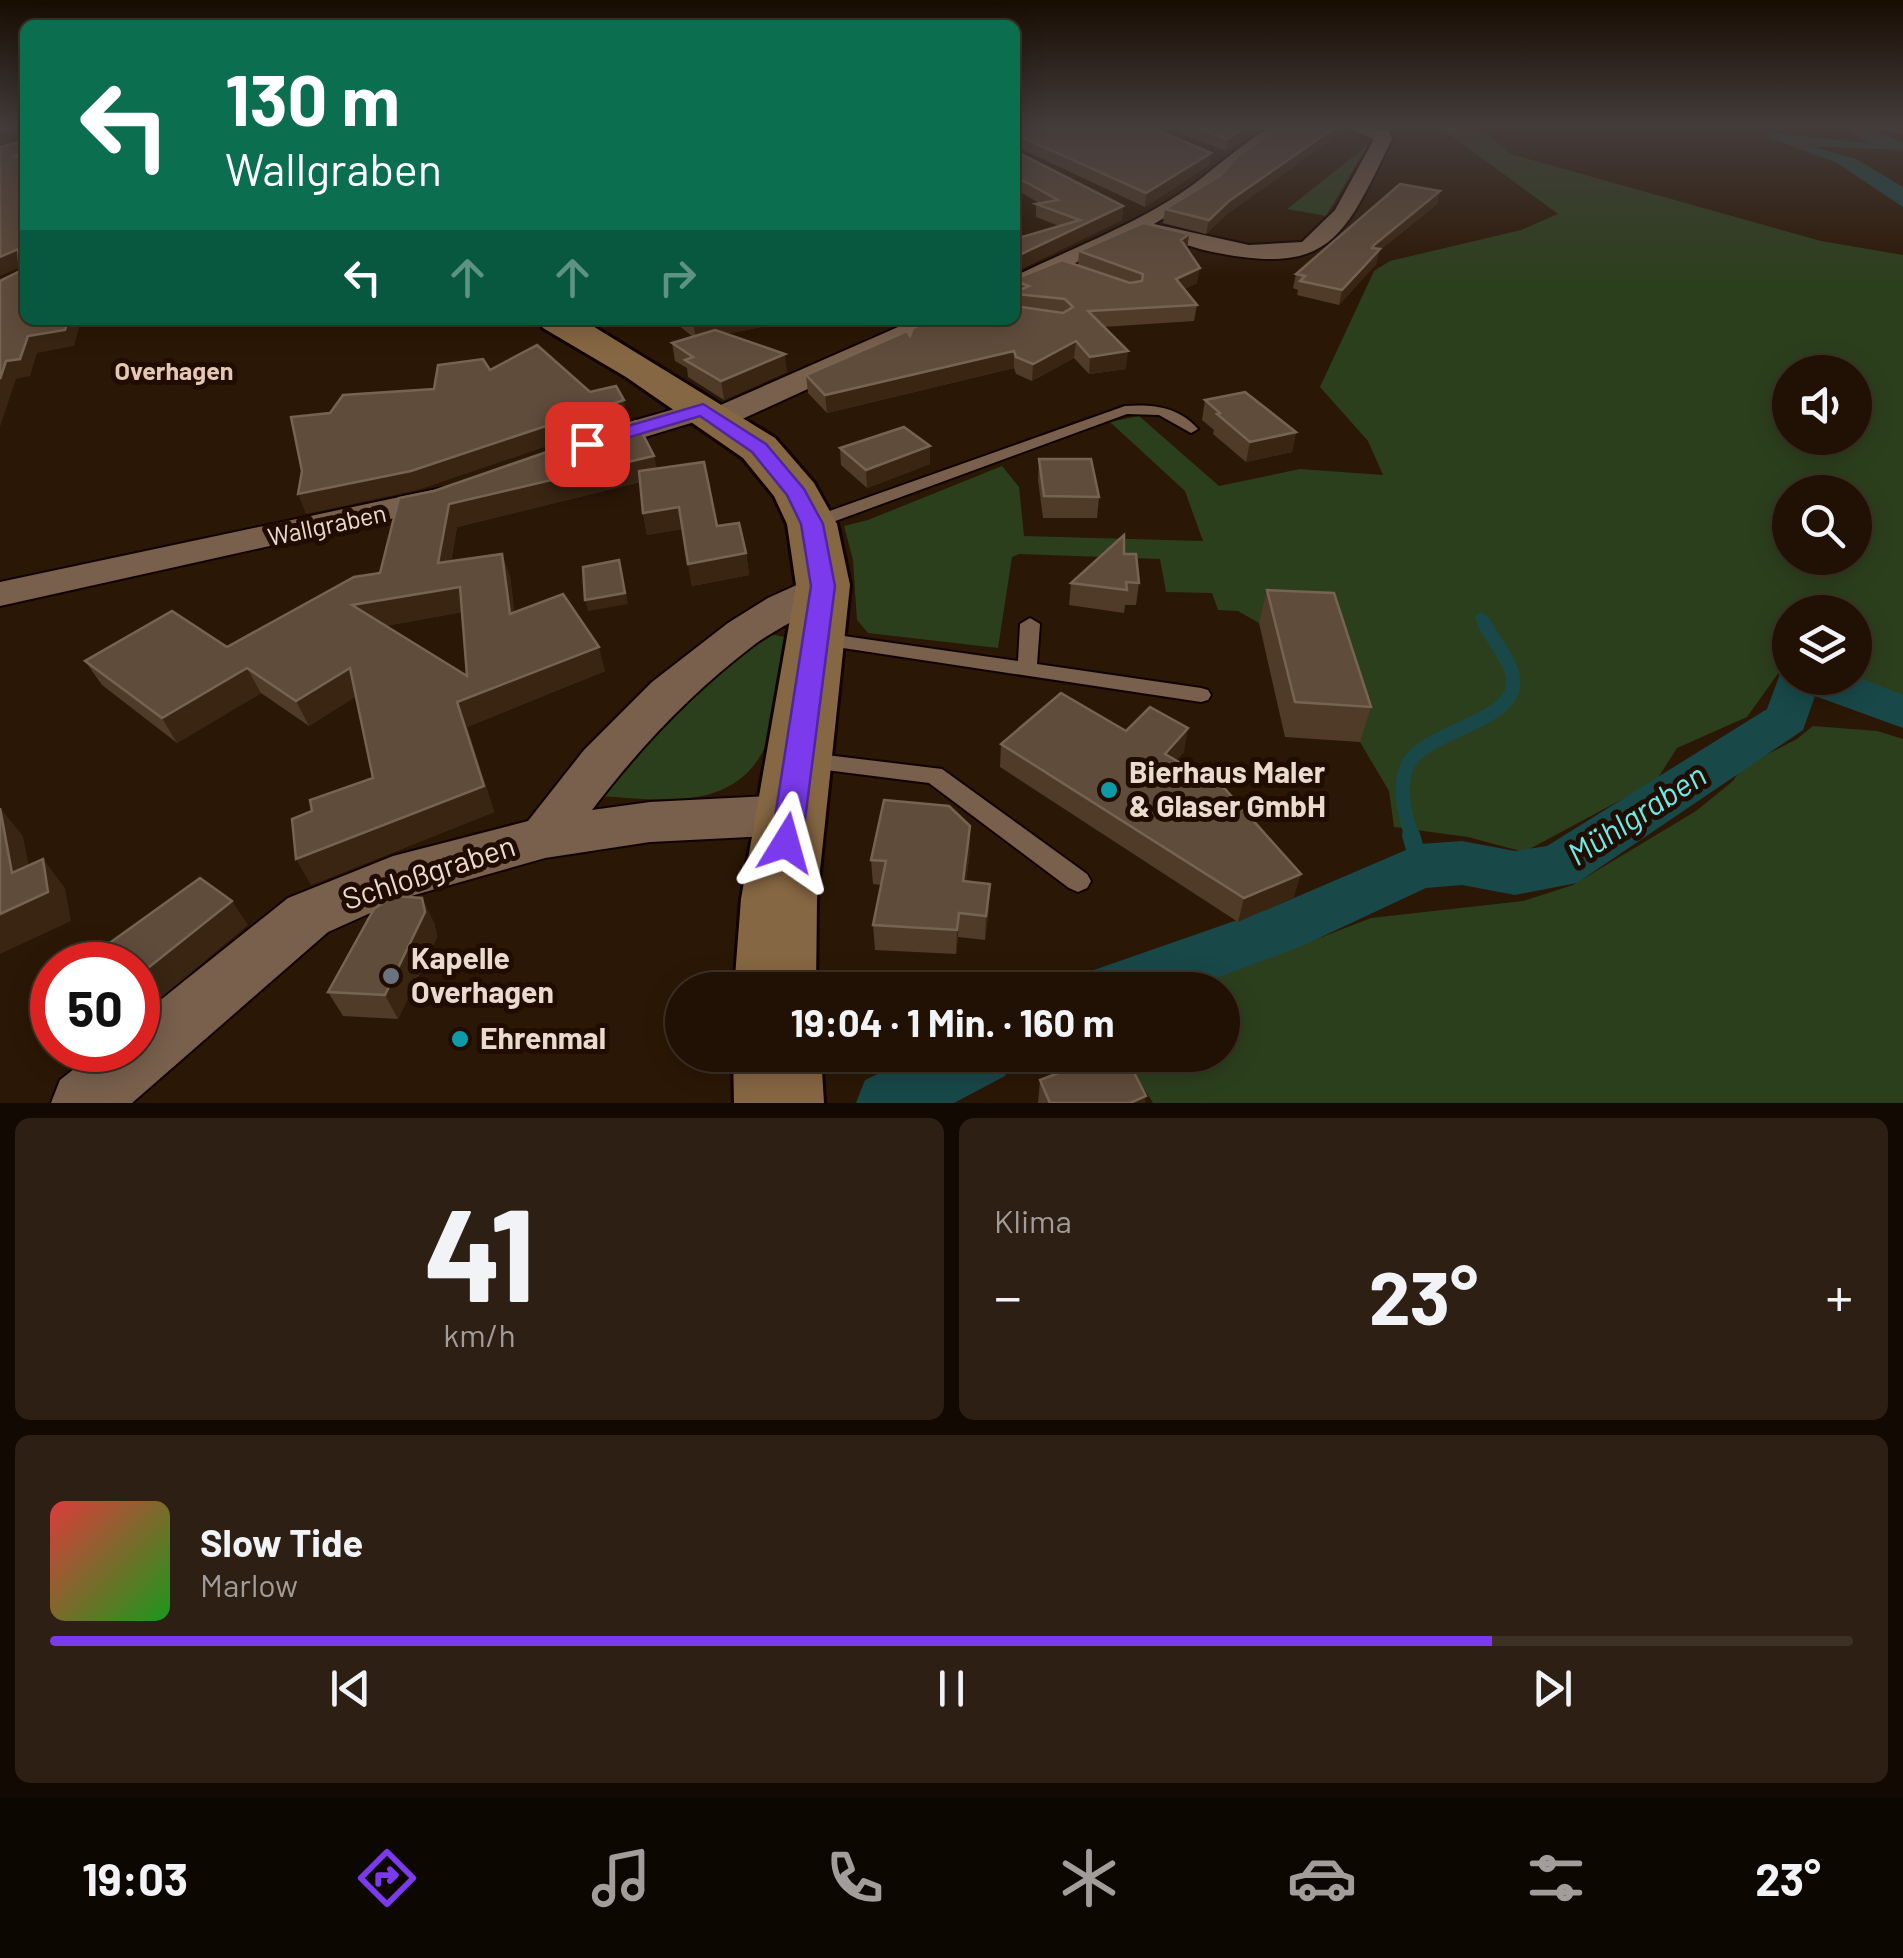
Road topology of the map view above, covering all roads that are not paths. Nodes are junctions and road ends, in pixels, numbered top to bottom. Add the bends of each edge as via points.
1 (1212, 177) edge
2 (1362, 177) edge
3 (1137, 219) junction
4 (1020, 283) edge
5 (564, 325) edge
6 (920, 325) edge
7 (709, 414) junction
8 (1191, 429) dead end
9 (552, 458) edge
10 (481, 484) edge
11 (812, 524) junction
12 (0, 594) edge
13 (820, 612) junction
14 (1030, 624) dead end
15 (1027, 669) junction
16 (1201, 694) dead end
17 (795, 788) junction
18 (544, 837) junction
19 (1078, 881) dead end
20 (776, 972) edge
21 (778, 1072) edge
22 (83, 1103) edge
23 (779, 1103) edge

1 - 3 street
2 - 3 street via 1310,247 1293,252 1259,252
3 - 4 street via 1065,268
5 - 7 main road
6 - 7 street
7 - 9 street
7 - 11 main road via 759,448 797,493
8 - 11 lane via 1179,416 1125,410
10 - 12 street, Wallgraben via 428,503
11 - 13 main road
13 - 15 lane
13 - 17 main road
13 - 18 street, Schloßgraben via 769,615 713,657 625,735
14 - 15 lane
15 - 16 lane
17 - 18 street, Schloßgraben via 650,822
17 - 19 lane via 934,774
17 - 20 main road
18 - 22 street, Schloßgraben via 393,879 308,915
21 - 23 main road

